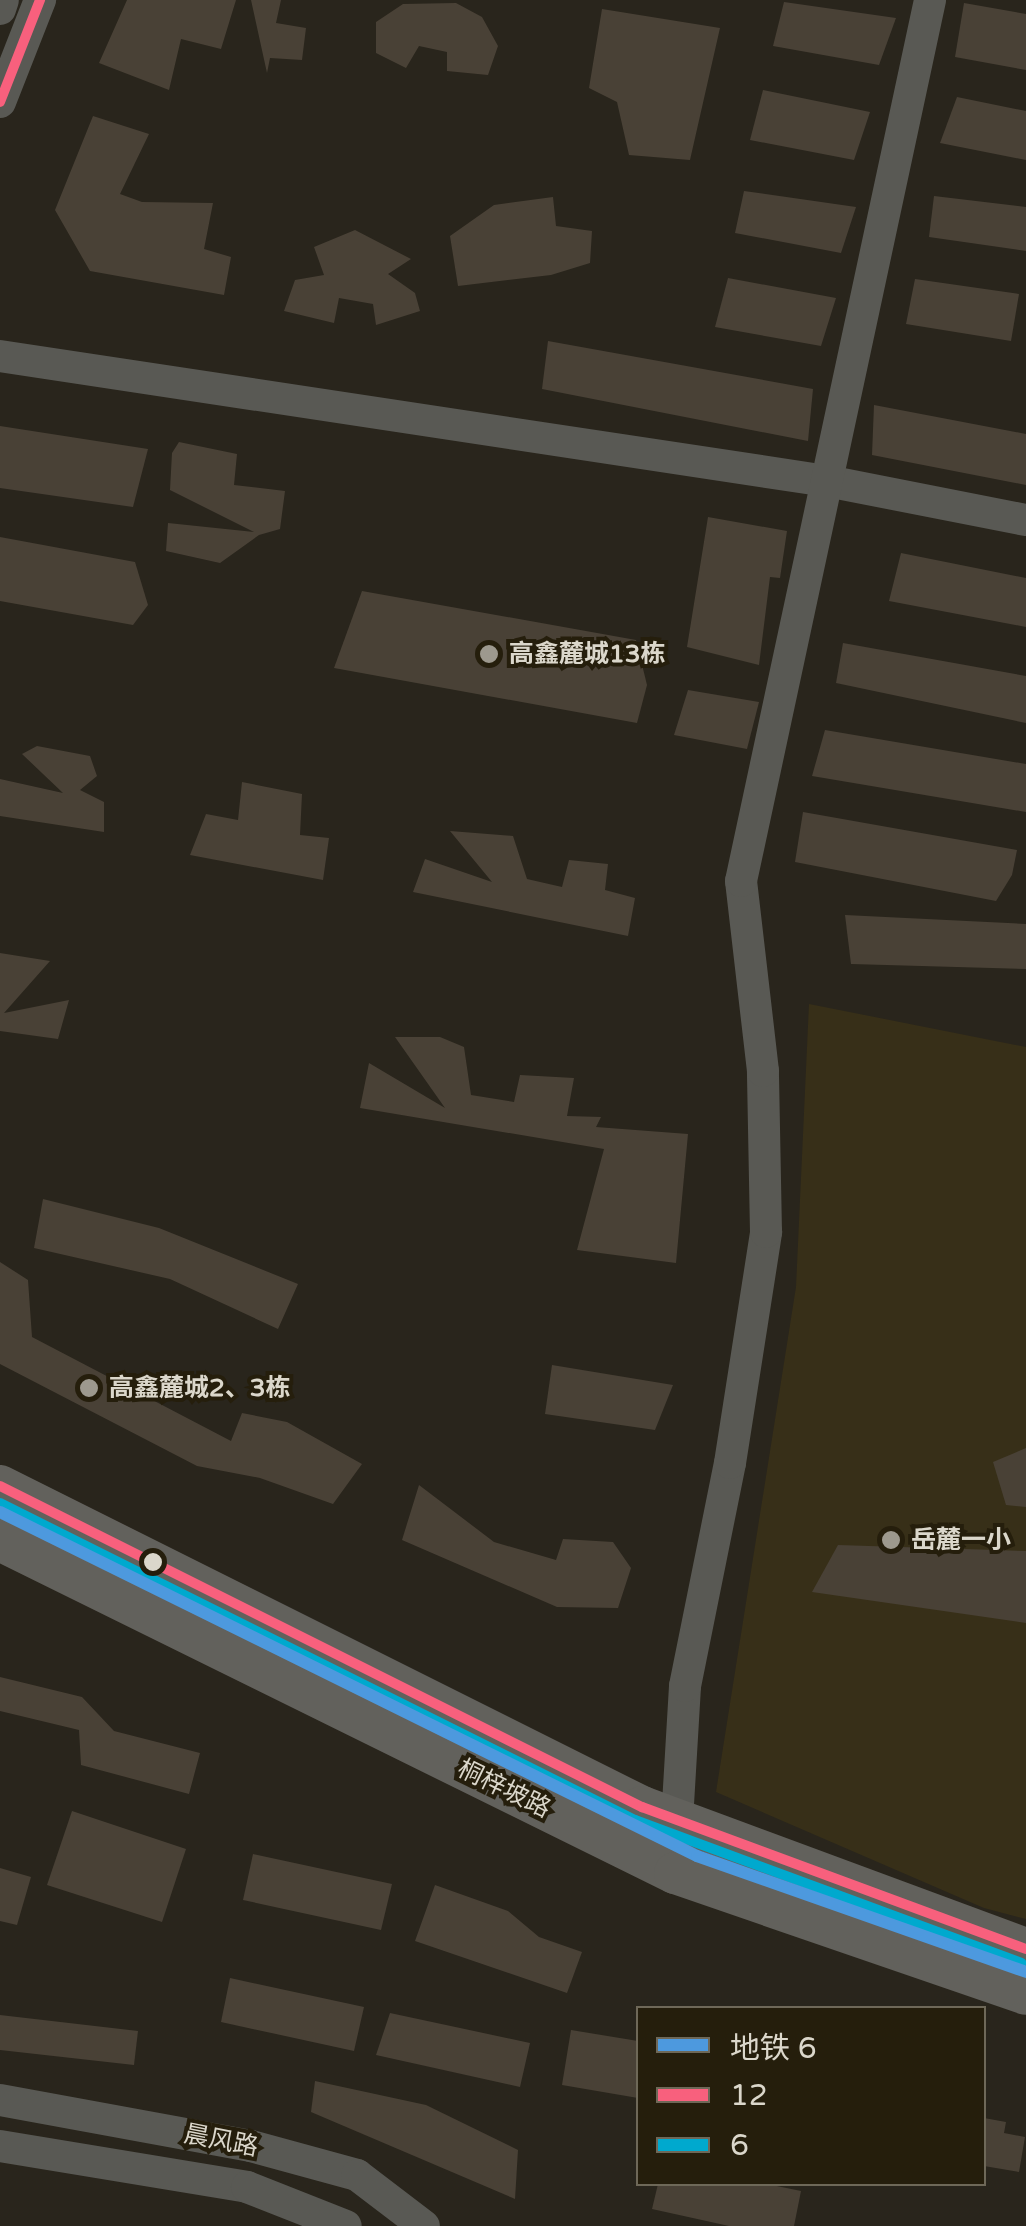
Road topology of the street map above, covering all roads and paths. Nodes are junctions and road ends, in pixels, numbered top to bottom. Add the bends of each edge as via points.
1 (4, 0) edge
2 (40, 0) edge
3 (930, 0) edge
4 (0, 9) edge
5 (0, 102) edge
6 (0, 356) edge
7 (827, 481) junction
8 (1026, 520) edge
9 (0, 1486) edge
10 (0, 1540) edge
11 (677, 1821) junction
12 (1026, 1949) edge
13 (1026, 1994) edge
14 (0, 2100) edge
15 (0, 2146) edge
16 (346, 2226) edge
17 (424, 2226) edge

1 - 4 street
2 - 5 street
3 - 7 street
6 - 7 street
7 - 8 street
7 - 11 street via 742,881 763,1071 766,1232 730,1463 685,1686
9 - 11 main road, 桐梓坡路
10 - 13 main road, 桐梓坡路 via 675,1873
11 - 12 main road, 桐梓坡路
14 - 17 street, 晨风路 via 251,2146 357,2174
15 - 16 street, 晨风路 via 247,2187

